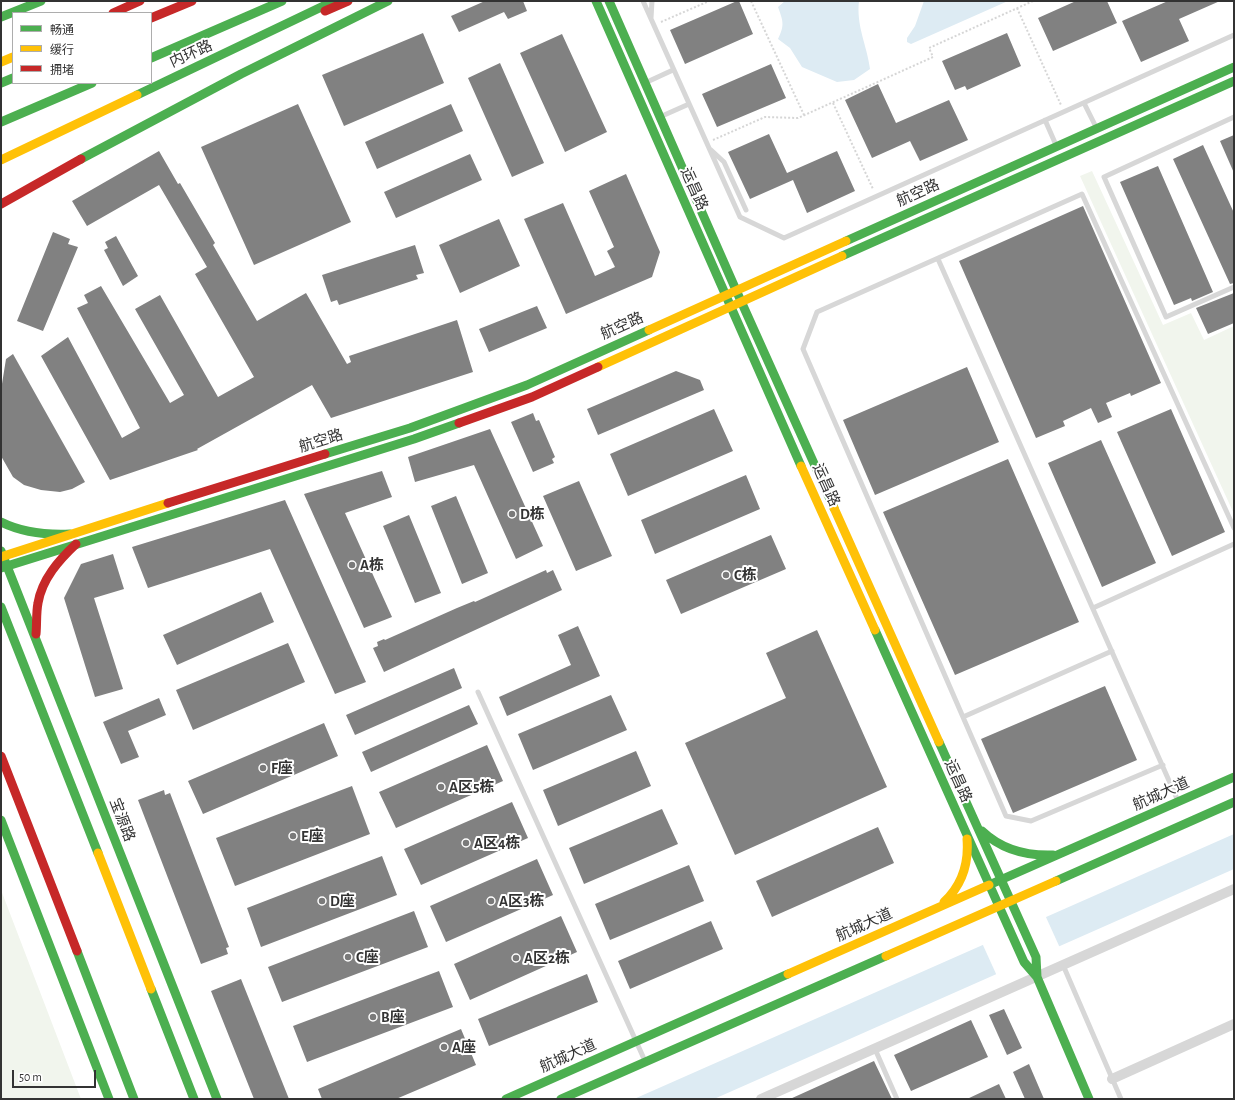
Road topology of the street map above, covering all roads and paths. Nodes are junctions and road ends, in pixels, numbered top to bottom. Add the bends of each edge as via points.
1 (41, 1) edge
2 (140, 1) edge
3 (192, 1) edge
4 (282, 1) edge
5 (334, 1) edge
6 (348, 1) edge
7 (388, 1) edge
8 (596, 1) edge
9 (609, 1) edge
10 (643, 1) edge
11 (652, 1) edge
12 (710, 1) edge
13 (751, 1) edge
14 (1033, 1) edge
15 (1017, 8) junction
16 (115, 12) edge
17 (1, 16) edge
18 (152, 18) edge
19 (651, 19) junction
20 (654, 26) junction
21 (1234, 35) edge
22 (12, 57) edge
23 (152, 58) edge
24 (1, 62) edge
25 (1234, 66) edge
26 (673, 70) junction
27 (12, 78) edge
28 (1234, 81) edge
29 (646, 82) junction
30 (1, 83) edge
31 (90, 84) edge
32 (634, 87) junction
33 (833, 103) junction
34 (1084, 103) junction
35 (689, 104) junction
36 (1064, 112) junction
37 (804, 115) junction
38 (661, 117) junction
39 (1234, 118) edge
40 (1045, 120) junction
41 (1, 122) edge
42 (650, 122) junction
43 (1096, 128) junction
44 (707, 145) junction
45 (1056, 146) junction
46 (1, 152) edge
47 (1, 160) edge
48 (43, 180) junction
49 (876, 196) junction
50 (1, 204) edge
51 (746, 210) dead end
52 (1, 213) edge
53 (938, 259) junction
54 (1234, 287) edge
55 (736, 290) junction
56 (725, 295) junction
57 (742, 301) junction
58 (730, 306) junction
59 (1, 522) edge
60 (1234, 528) edge
61 (70, 534) junction
62 (76, 544) junction
63 (1234, 544) edge
64 (2, 555) edge
65 (4, 567) edge
66 (1, 607) edge
67 (1093, 608) junction
68 (36, 640) junction
69 (1112, 651) junction
70 (478, 692) dead end
71 (963, 717) junction
72 (1, 756) edge
73 (1163, 765) junction
74 (1234, 777) edge
75 (1179, 802) junction
76 (1234, 802) edge
77 (1, 820) edge
78 (978, 827) junction
79 (965, 829) junction
80 (1060, 854) junction
81 (1001, 880) junction
82 (990, 885) junction
83 (1234, 889) edge
84 (1011, 900) junction
85 (999, 906) junction
86 (938, 908) junction
87 (1063, 965) junction
88 (1037, 977) junction
89 (1234, 1024) edge
90 (636, 1042) junction
91 (875, 1049) junction
92 (645, 1062) junction
93 (1112, 1079) junction
94 (109, 1099) edge
95 (134, 1099) edge
96 (194, 1099) edge
97 (217, 1099) edge
98 (506, 1099) edge
99 (561, 1099) edge
100 (760, 1099) edge
101 (897, 1099) edge
102 (1090, 1099) edge
103 (1121, 1099) edge

1 - 17 main road
2 - 16 main road
3 - 18 main road
4 - 23 main road
5 - 47 main road
6 - 46 main road, 内环路
7 - 48 main road via 233,77
8 - 32 main road, 运昌路
9 - 29 main road, 运昌路
10 - 19 lane
11 - 19 lane
12 - 20 path
13 - 37 path
14 - 15 path
15 - 33 path via 929,48 933,57
15 - 36 path
19 - 20 lane
20 - 26 lane
21 - 34 lane
22 - 24 main road
25 - 43 main road, 航空路
26 - 29 lane
26 - 35 lane
27 - 30 main road
28 - 57 main road, 航空路
29 - 32 lane
29 - 38 main road, 运昌路
31 - 41 main road
32 - 42 main road, 运昌路
33 - 37 path
33 - 49 path
34 - 36 lane
34 - 43 lane
35 - 38 lane
35 - 44 lane
36 - 40 lane
37 - 44 path via 798,118 764,117
38 - 42 lane
38 - 55 main road, 运昌路
39 - 54 lane via 1104,177 1166,317
40 - 45 lane
40 - 49 lane
42 - 56 main road, 运昌路
43 - 45 main road, 航空路
44 - 49 lane via 740,217 784,238
44 - 51 lane via 724,162
45 - 55 main road, 航空路
48 - 50 main road
48 - 52 main road
53 - 60 lane via 1082,194
53 - 67 lane
53 - 71 lane via 817,312 802,349
55 - 56 main road, 航空路
55 - 57 main road, 运昌路
56 - 58 main road, 运昌路
56 - 61 main road, 航空路 via 527,385 466,408 410,428
57 - 58 main road, 航空路
57 - 78 main road, 运昌路
58 - 62 main road, 航空路 via 532,397 469,420
58 - 79 main road, 运昌路
59 - 61 main road via 34,533
61 - 64 main road, 航空路
62 - 65 main road, 航空路
62 - 68 main road via 51,570 44,584 38,602
63 - 67 lane
64 - 65 main road, 宝源路
65 - 68 main road, 宝源路
66 - 96 main road
67 - 69 lane
68 - 97 main road, 宝源路
69 - 71 lane
69 - 73 lane
70 - 90 lane
71 - 73 lane via 1006,816 1031,822
72 - 95 main road
73 - 75 lane
74 - 75 main road, 航城大道
75 - 80 main road, 航城大道
76 - 84 main road
77 - 94 main road
78 - 80 main road via 987,837 1011,850 1044,856
78 - 81 main road, 运昌路
79 - 82 main road, 运昌路
79 - 86 main road via 965,869 960,883
80 - 81 main road, 航城大道
81 - 82 main road, 航城大道
81 - 84 main road, 运昌路
82 - 85 main road, 运昌路
82 - 86 main road, 航城大道
83 - 87 street
84 - 85 main road
84 - 88 main road, 运昌路 via 1036,957
85 - 88 main road, 运昌路 via 1024,962
85 - 92 main road
86 - 90 main road, 航城大道
87 - 88 street
87 - 93 lane
88 - 91 street
88 - 102 main road, 运昌路
89 - 93 street
90 - 92 lane
90 - 98 main road, 航城大道
91 - 100 street
91 - 101 lane
92 - 99 main road
93 - 103 lane

